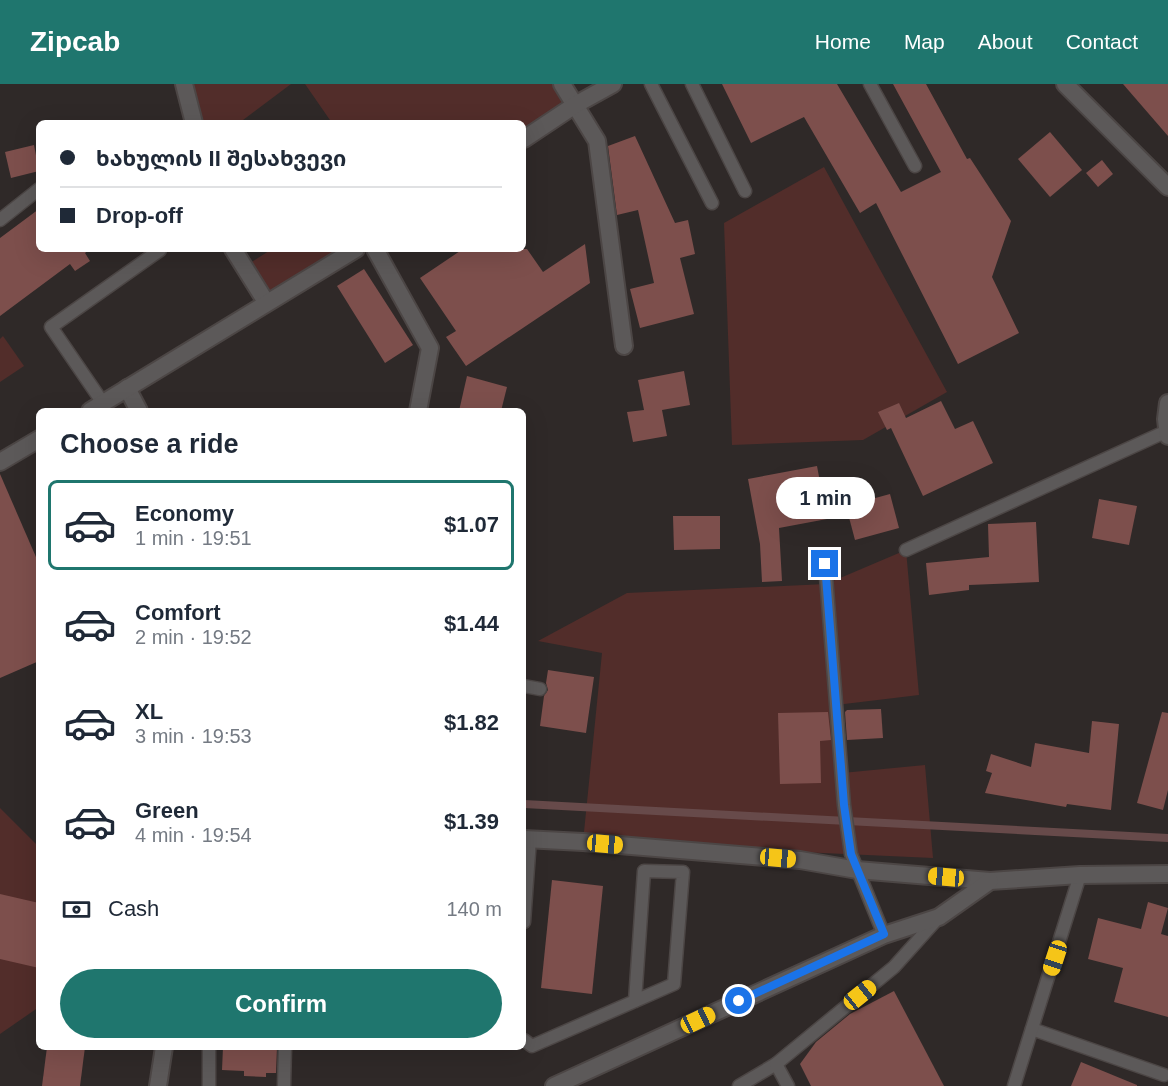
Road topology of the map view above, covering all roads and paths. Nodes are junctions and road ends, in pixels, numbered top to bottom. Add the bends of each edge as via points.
1 (184, 84) edge
2 (562, 84) edge
3 (614, 84) edge
4 (651, 84) edge
5 (692, 84) edge
6 (870, 84) edge
7 (1065, 84) edge
8 (575, 105) junction
9 (193, 120) edge
10 (526, 139) edge
11 (915, 166) dead end
12 (1168, 187) edge
13 (36, 191) edge
14 (746, 191) dead end
15 (712, 203) dead end
16 (0, 220) edge
17 (157, 252) edge
18 (235, 252) edge
19 (351, 252) edge
20 (377, 252) edge
21 (266, 302) junction
22 (624, 346) dead end
23 (127, 388) junction
24 (1168, 403) edge
25 (97, 407) edge
26 (137, 408) edge
27 (419, 408) edge
28 (1168, 433) edge
29 (36, 441) edge
30 (0, 462) edge
31 (906, 550) dead end
32 (825, 564) dead end
33 (526, 686) edge
34 (540, 689) dead end
35 (527, 839) edge
36 (526, 867) edge
37 (857, 870) junction
38 (1168, 874) edge
39 (1080, 875) junction
40 (990, 880) junction
41 (939, 917) junction
42 (884, 934) junction
43 (635, 1001) junction
44 (1032, 1029) junction
45 (526, 1042) edge
46 (164, 1050) edge
47 (209, 1050) edge
48 (285, 1050) edge
49 (776, 1064) junction
50 (1164, 1075) dead end
51 (158, 1086) edge
52 (209, 1086) edge
53 (284, 1086) edge
54 (554, 1086) edge
55 (739, 1086) edge
56 (788, 1086) edge
57 (1014, 1086) edge

1 - 9 street
2 - 8 street
3 - 8 street
4 - 15 lane
5 - 14 lane
6 - 11 lane
7 - 12 street
8 - 10 street
8 - 22 street via 597,141
13 - 16 lane
17 - 25 lane via 51,327
18 - 21 street
19 - 21 street
20 - 27 street via 430,348
21 - 23 street
23 - 25 street
23 - 26 street
24 - 28 street
28 - 31 lane
29 - 30 street
32 - 37 lane via 844,805
33 - 34 lane
35 - 36 lane
35 - 37 street via 800,860
37 - 40 street
37 - 42 lane
38 - 39 street
39 - 40 street
39 - 44 lane
40 - 41 street
41 - 42 street
41 - 49 lane via 894,967
42 - 54 street
43 - 43 lane via 674,984 683,872 644,871
43 - 45 lane via 532,1046
44 - 50 lane
44 - 57 lane
46 - 51 street
47 - 52 lane
48 - 53 lane
49 - 55 lane
49 - 56 lane

